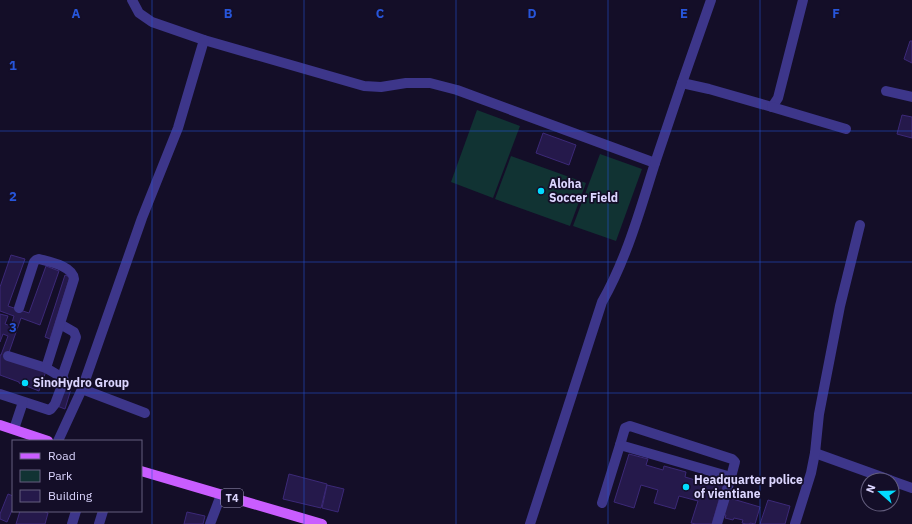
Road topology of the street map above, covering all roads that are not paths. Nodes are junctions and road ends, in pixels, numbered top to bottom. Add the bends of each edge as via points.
1 (132, 0) edge
2 (711, 0) edge
3 (803, 0) edge
4 (204, 40) junction
5 (682, 83) junction
6 (886, 91) dead end
7 (912, 97) edge
8 (772, 107) junction
9 (846, 129) dead end
10 (655, 163) junction
11 (860, 225) dead end
12 (19, 308) dead end
13 (60, 324) junction
14 (3, 354) edge
15 (46, 368) junction
16 (62, 376) junction
17 (82, 389) junction
18 (0, 394) edge
19 (23, 402) junction
20 (145, 413) dead end
21 (0, 425) edge
22 (14, 429) junction
23 (45, 440) edge
24 (58, 440) edge
25 (620, 445) junction
26 (815, 453) junction
27 (142, 472) edge
28 (868, 472) edge
29 (731, 477) junction
30 (900, 483) edge
31 (912, 488) edge
32 (221, 495) junction
33 (602, 503) dead end
34 (76, 512) edge
35 (103, 512) edge
36 (72, 524) edge
37 (99, 524) edge
38 (210, 524) edge
39 (322, 524) edge
40 (530, 524) edge
41 (716, 524) edge
42 (795, 524) edge

1 - 4 street via 139,13 152,22
2 - 5 street
3 - 8 street via 778,98
4 - 10 street via 364,86 381,87 430,82
4 - 17 street via 178,128 142,218
5 - 8 street via 709,88
5 - 10 street
6 - 7 street
8 - 9 street
10 - 40 street via 620,267 602,302
11 - 26 street via 840,306 819,414
12 - 13 street via 36,260 69,269 74,279
13 - 15 street
13 - 16 street via 74,332 76,337
14 - 15 street
15 - 16 street
16 - 19 street via 64,380 51,409
17 - 20 street
17 - 24 street
18 - 19 street
19 - 22 street
21 - 22 main road
22 - 23 main road
25 - 29 street
25 - 29 street via 625,428 630,426 732,459 735,462
25 - 33 street
26 - 28 street
26 - 42 street
27 - 32 main road, T4
29 - 41 street
30 - 31 street
32 - 38 street
32 - 39 main road, T4
34 - 36 street
35 - 37 street

